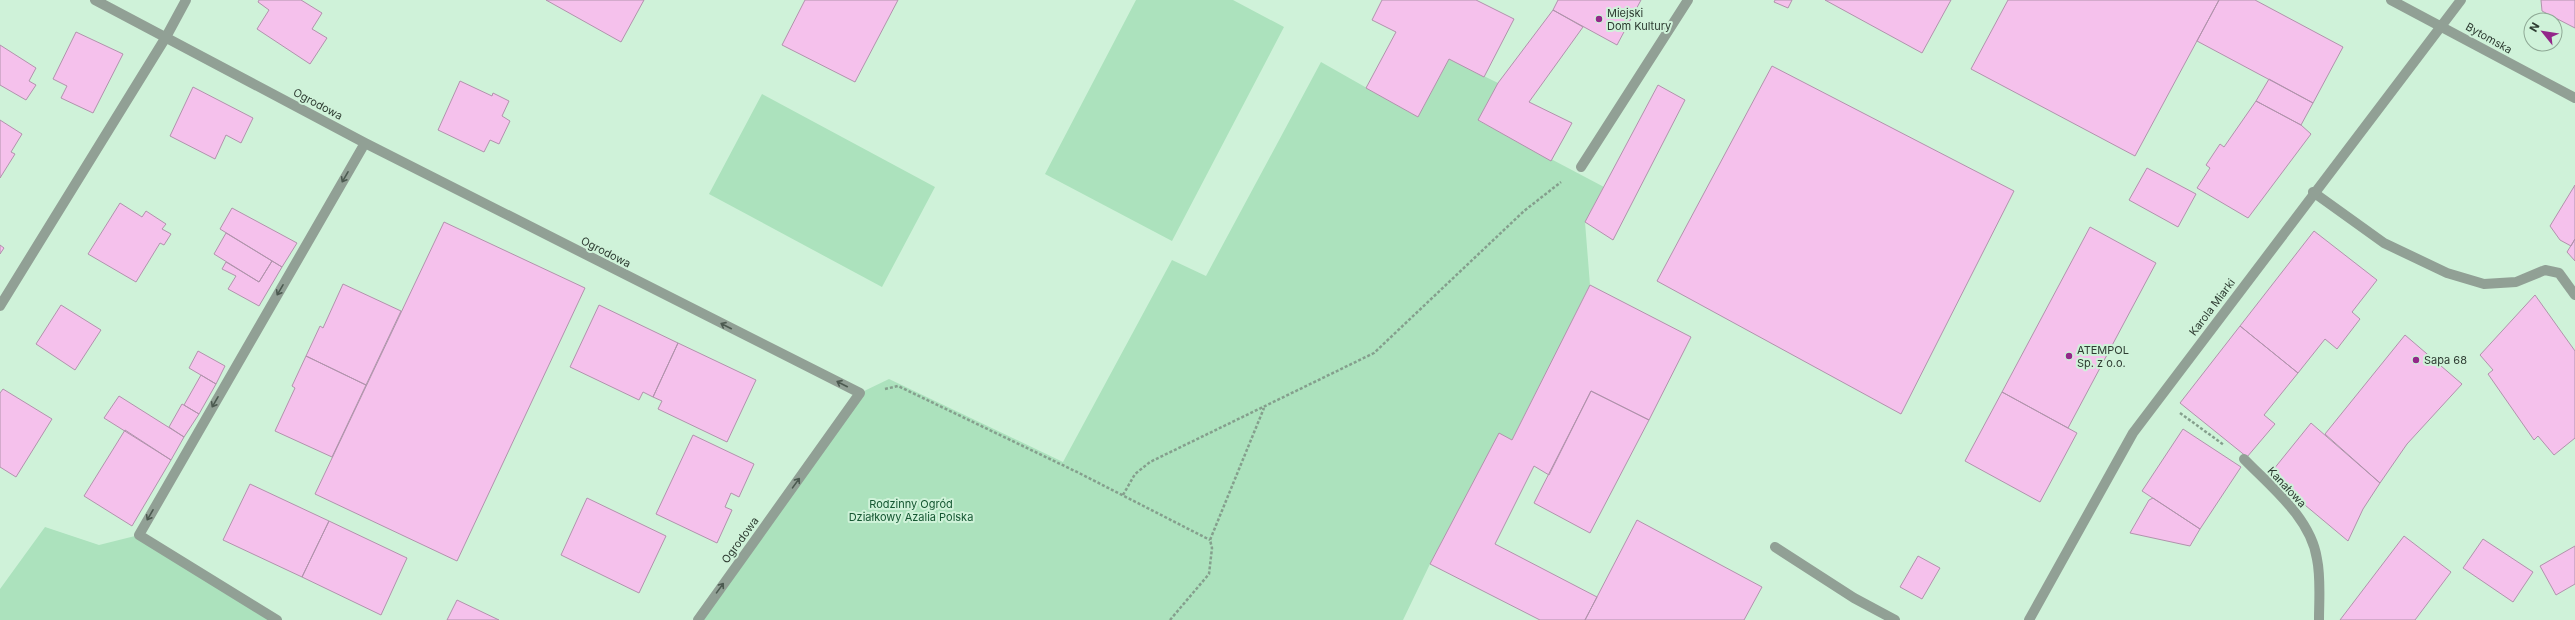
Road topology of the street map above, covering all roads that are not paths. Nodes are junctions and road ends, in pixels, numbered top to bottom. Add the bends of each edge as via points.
1 (95, 0) edge
2 (186, 0) edge
3 (1688, 0) edge
4 (2391, 0) edge
5 (2461, 0) edge
6 (2442, 26) junction
7 (166, 37) junction
8 (2575, 98) edge
9 (365, 143) junction
10 (1581, 167) road end
11 (2313, 192) junction
12 (2575, 295) edge
13 (0, 306) edge
14 (2244, 459) road end
15 (1775, 547) dead end
16 (277, 620) edge
17 (698, 620) edge
18 (1895, 620) edge
19 (2029, 620) edge
20 (2320, 620) edge

1 - 7 street, Ogrodowa
2 - 7 street
3 - 10 street
4 - 6 street, Bytomska
5 - 6 street, Karola Miarki
6 - 8 street, Bytomska
6 - 11 street, Karola Miarki
7 - 9 street, Ogrodowa
7 - 13 street
9 -> 16 street via 139,535
17 -> 9 street, Ogrodowa via 860,394
11 - 12 street via 2384,243 2448,273 2484,284 2516,282 2545,270 2559,273
11 - 19 street, Karola Miarki via 2133,433
14 - 20 street, Kanałowa via 2293,508 2304,524 2317,558
15 - 18 street via 1854,598

